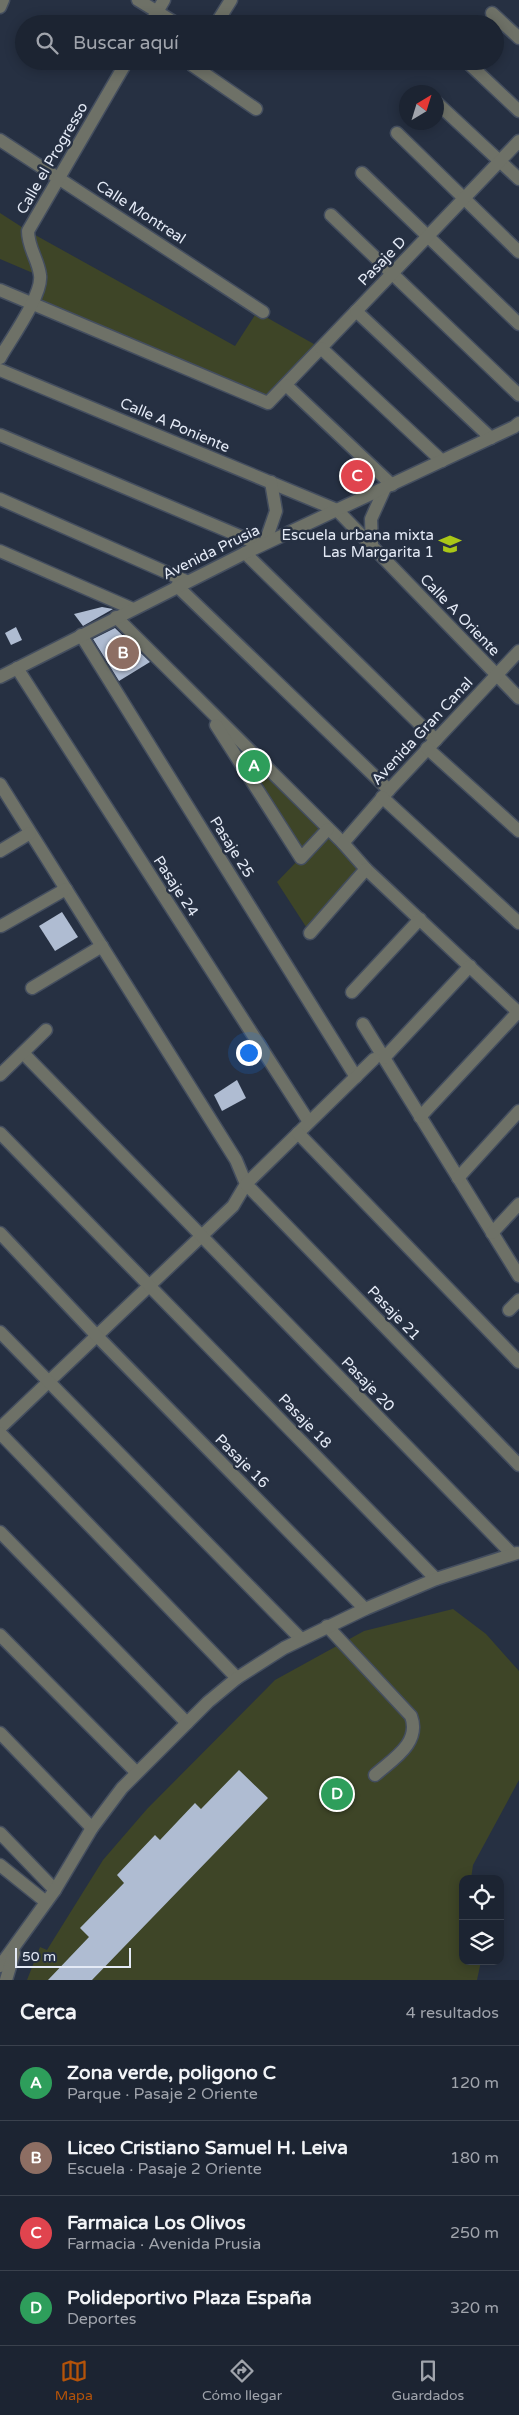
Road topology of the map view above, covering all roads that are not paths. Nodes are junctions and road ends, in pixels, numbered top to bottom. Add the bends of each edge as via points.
1 (3, 0) edge
2 (138, 0) edge
3 (164, 0) edge
4 (231, 0) edge
5 (0, 6) edge
6 (157, 12) junction
7 (155, 15) edge
8 (162, 15) edge
9 (222, 15) edge
10 (504, 24) edge
11 (519, 38) edge
12 (123, 70) edge
13 (199, 70) edge
14 (476, 70) edge
15 (256, 109) dead end
16 (444, 109) edge
17 (519, 111) edge
18 (397, 133) dead end
19 (0, 140) edge
20 (519, 141) edge
21 (500, 161) junction
22 (362, 173) dead end
23 (58, 177) junction
24 (519, 179) edge
25 (464, 198) junction
26 (331, 215) dead end
27 (428, 236) junction
28 (519, 252) edge
29 (392, 274) junction
30 (0, 290) edge
31 (32, 303) junction
32 (356, 311) junction
33 (263, 312) dead end
34 (519, 324) edge
35 (321, 348) junction
36 (0, 358) edge
37 (0, 370) edge
38 (286, 385) junction
39 (519, 395) edge
40 (519, 423) edge
41 (0, 435) edge
42 (491, 438) junction
43 (442, 461) junction
44 (271, 482) junction
45 (388, 486) junction
46 (0, 500) edge
47 (337, 510) junction
48 (263, 544) junction
49 (372, 545) junction
50 (0, 551) edge
51 (245, 553) junction
52 (182, 584) junction
53 (133, 609) junction
54 (116, 617) junction
55 (81, 635) junction
56 (519, 651) edge
57 (17, 668) junction
58 (496, 676) junction
59 (0, 677) edge
60 (519, 698) edge
61 (202, 704) junction
62 (432, 744) junction
63 (0, 784) edge
64 (386, 793) junction
65 (328, 828) junction
66 (519, 831) edge
67 (30, 833) junction
68 (347, 839) junction
69 (0, 851) edge
70 (366, 869) junction
71 (66, 890) junction
72 (420, 919) junction
73 (519, 923) edge
74 (2, 926) dead end
75 (310, 933) dead end
76 (102, 946) junction
77 (470, 966) junction
78 (32, 988) dead end
79 (352, 992) dead end
80 (518, 1012) edge
81 (363, 1024) dead end
82 (46, 1030) dead end
83 (23, 1052) junction
84 (379, 1058) junction
85 (0, 1075) edge
86 (356, 1077) junction
87 (519, 1111) edge
88 (420, 1117) junction
89 (309, 1122) junction
90 (0, 1133) edge
91 (298, 1133) junction
92 (458, 1178) junction
93 (246, 1184) junction
94 (519, 1204) edge
95 (0, 1233) edge
96 (492, 1233) junction
97 (201, 1237) junction
98 (519, 1276) edge
99 (150, 1285) junction
100 (519, 1300) edge
101 (509, 1310) dead end
102 (0, 1332) edge
103 (97, 1336) junction
104 (519, 1362) edge
105 (48, 1382) junction
106 (0, 1428) edge
107 (0, 1433) edge
108 (519, 1465) edge
109 (0, 1532) edge
110 (515, 1553) edge
111 (436, 1579) junction
112 (365, 1608) junction
113 (327, 1626) junction
114 (0, 1635) edge
115 (301, 1639) junction
116 (237, 1678) junction
117 (186, 1723) junction
118 (0, 1733) edge
119 (136, 1772) junction
120 (375, 1775) dead end
121 (92, 1828) junction
122 (0, 1834) edge
123 (0, 1865) edge
124 (55, 1890) junction
125 (46, 1902) junction
126 (16, 1943) junction
127 (0, 1966) edge
128 (6, 1980) edge

1 - 5 street
2 - 6 street
3 - 6 street
4 - 9 street
6 - 7 street
6 - 8 street
10 - 11 street
12 - 23 street, Calle el Progresso
13 - 15 street
14 - 17 street
16 - 21 street
18 - 25 street
19 - 23 street, Calle Montreal
20 - 21 street, Pasaje D
21 - 24 street
21 - 25 street, Pasaje D
22 - 27 street
23 - 31 street, Calle el Progresso via 28,231 28,243 40,276
23 - 33 street, Calle Montreal
25 - 27 street, Pasaje D
25 - 28 street
26 - 29 street
27 - 29 street, Pasaje D
27 - 34 street
29 - 32 street, Pasaje D
29 - 39 street
30 - 31 street
31 - 36 street, Calle el Progresso
31 - 38 street, Pasaje D via 268,403
32 - 35 street, Pasaje D
32 - 42 street
35 - 38 street, Pasaje D
35 - 43 street
37 - 44 street, Calle A Poniente
38 - 45 street
40 - 42 street, Avenida Prusia
41 - 48 street
42 - 43 street, Avenida Prusia
43 - 45 street, Avenida Prusia
44 - 47 street, Calle A Poniente
44 - 48 street via 276,511
45 - 47 street, Avenida Prusia
45 - 49 street via 371,519
46 - 52 street
47 - 48 street, Avenida Prusia
47 - 49 street, Calle A Oriente
48 - 51 street, Avenida Prusia
49 - 58 street, Calle A Oriente
50 - 53 street
51 - 52 street, Avenida Prusia
51 - 62 street
52 - 53 street, Avenida Prusia
52 - 64 street
53 - 54 street, Avenida Prusia
54 - 55 street, Avenida Prusia
54 - 61 street
55 - 57 street, Avenida Prusia
55 - 86 street, Pasaje 25
56 - 58 street, Avenida Gran Canal
57 - 59 street, Avenida Prusia
57 - 89 street, Pasaje 24
58 - 60 street, Calle A Oriente
58 - 62 street, Avenida Gran Canal
61 - 65 street
61 - 65 street via 301,858
62 - 64 street, Avenida Gran Canal
62 - 66 street
63 - 67 street
64 - 68 street, Avenida Gran Canal
64 - 73 street
65 - 68 street
67 - 69 street
67 - 71 street
68 - 70 street
70 - 72 street
70 - 75 street
71 - 74 street
71 - 76 street
72 - 77 street
72 - 79 street
76 - 78 street
76 - 93 street via 236,1160
77 - 80 street
77 - 84 street
80 - 88 street
81 - 84 street
82 - 83 street
83 - 85 street
83 - 97 street, Pasaje 20
84 - 86 street
84 - 88 street
86 - 89 street
87 - 92 street
88 - 92 street
89 - 91 street
90 - 99 street, Pasaje 18
91 - 93 street
91 - 104 street
92 - 96 street
93 - 97 street via 233,1206
93 - 108 street, Pasaje 21
94 - 96 street
95 - 103 street, Pasaje 16
96 - 98 street
97 - 99 street
97 - 110 street, Pasaje 20
99 - 103 street
99 - 111 street, Pasaje 18
100 - 101 street
102 - 105 street
103 - 105 street
103 - 112 street, Pasaje 16
105 - 106 street
105 - 115 street
107 - 116 street
109 - 117 street
110 - 111 street
111 - 112 street
112 - 113 street
113 - 115 street
113 - 120 street via 412,1716 414,1734 406,1748
114 - 119 street
115 - 116 street
116 - 117 street
117 - 119 street
118 - 121 street
119 - 121 street
121 - 124 street
122 - 124 street
123 - 125 street
124 - 125 street
125 - 126 street
126 - 127 street
126 - 128 street

